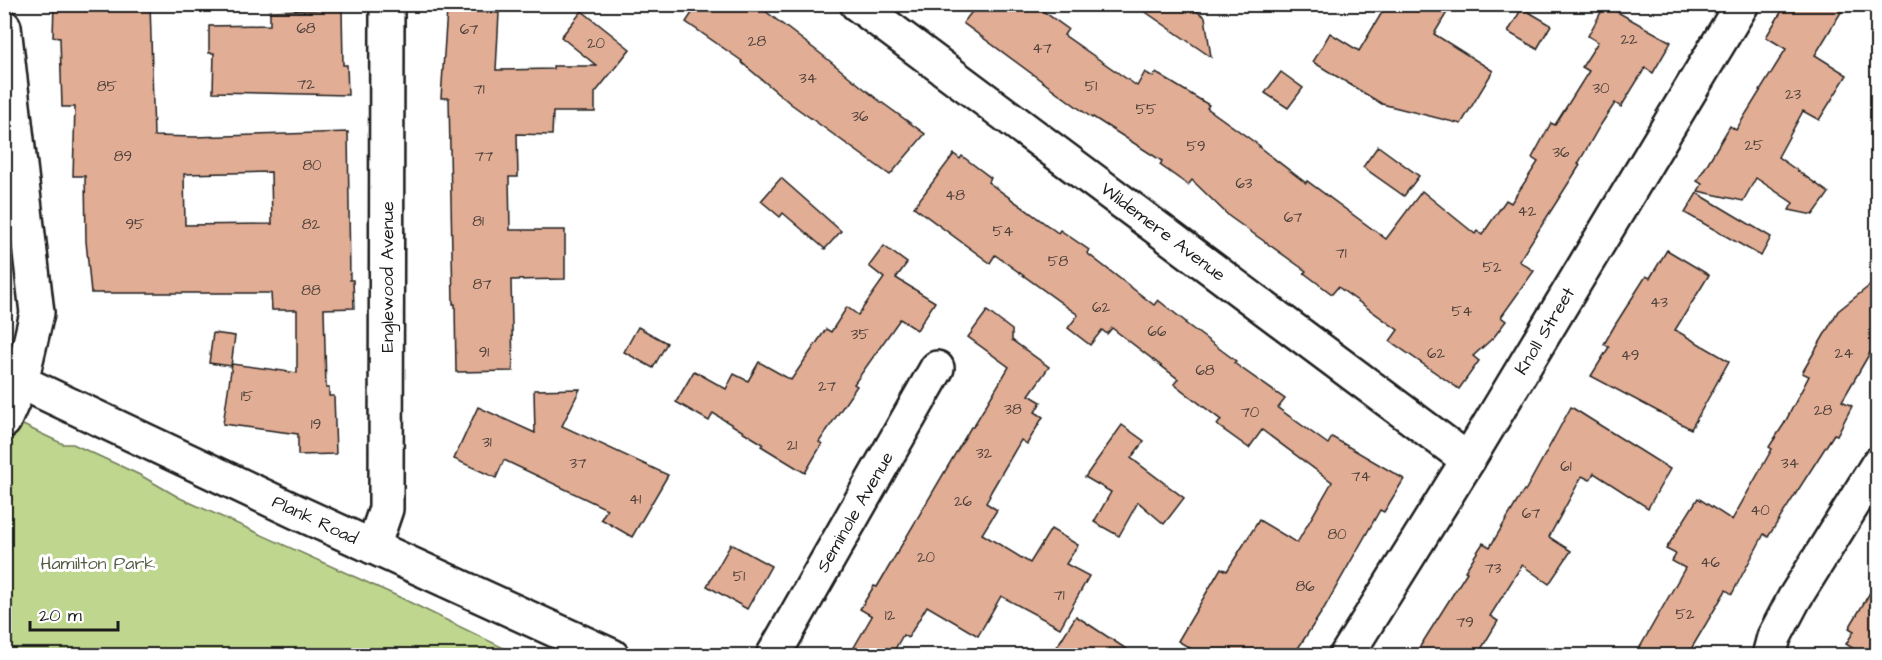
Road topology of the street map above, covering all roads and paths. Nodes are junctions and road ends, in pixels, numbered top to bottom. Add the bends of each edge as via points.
1 (387, 4) edge
2 (857, 4) edge
3 (1742, 4) edge
4 (4, 27) edge
5 (937, 368) dead end
6 (13, 378) edge
7 (4, 421) edge
8 (1468, 460) junction
9 (1878, 464) edge
10 (373, 547) junction
11 (612, 656) edge
12 (773, 656) edge
13 (1346, 656) edge
14 (1769, 656) edge

1 - 10 street, Englewood Avenue via 386,509
2 - 8 street, Wildemere Avenue
3 - 8 street, Knoll Street
4 - 6 street via 37,313
5 - 12 street, Seminole Avenue
6 - 7 street
6 - 10 street, Plank Road
8 - 13 street, Knoll Street
9 - 14 street via 1794,600 1774,637
10 - 11 street, Plank Road

